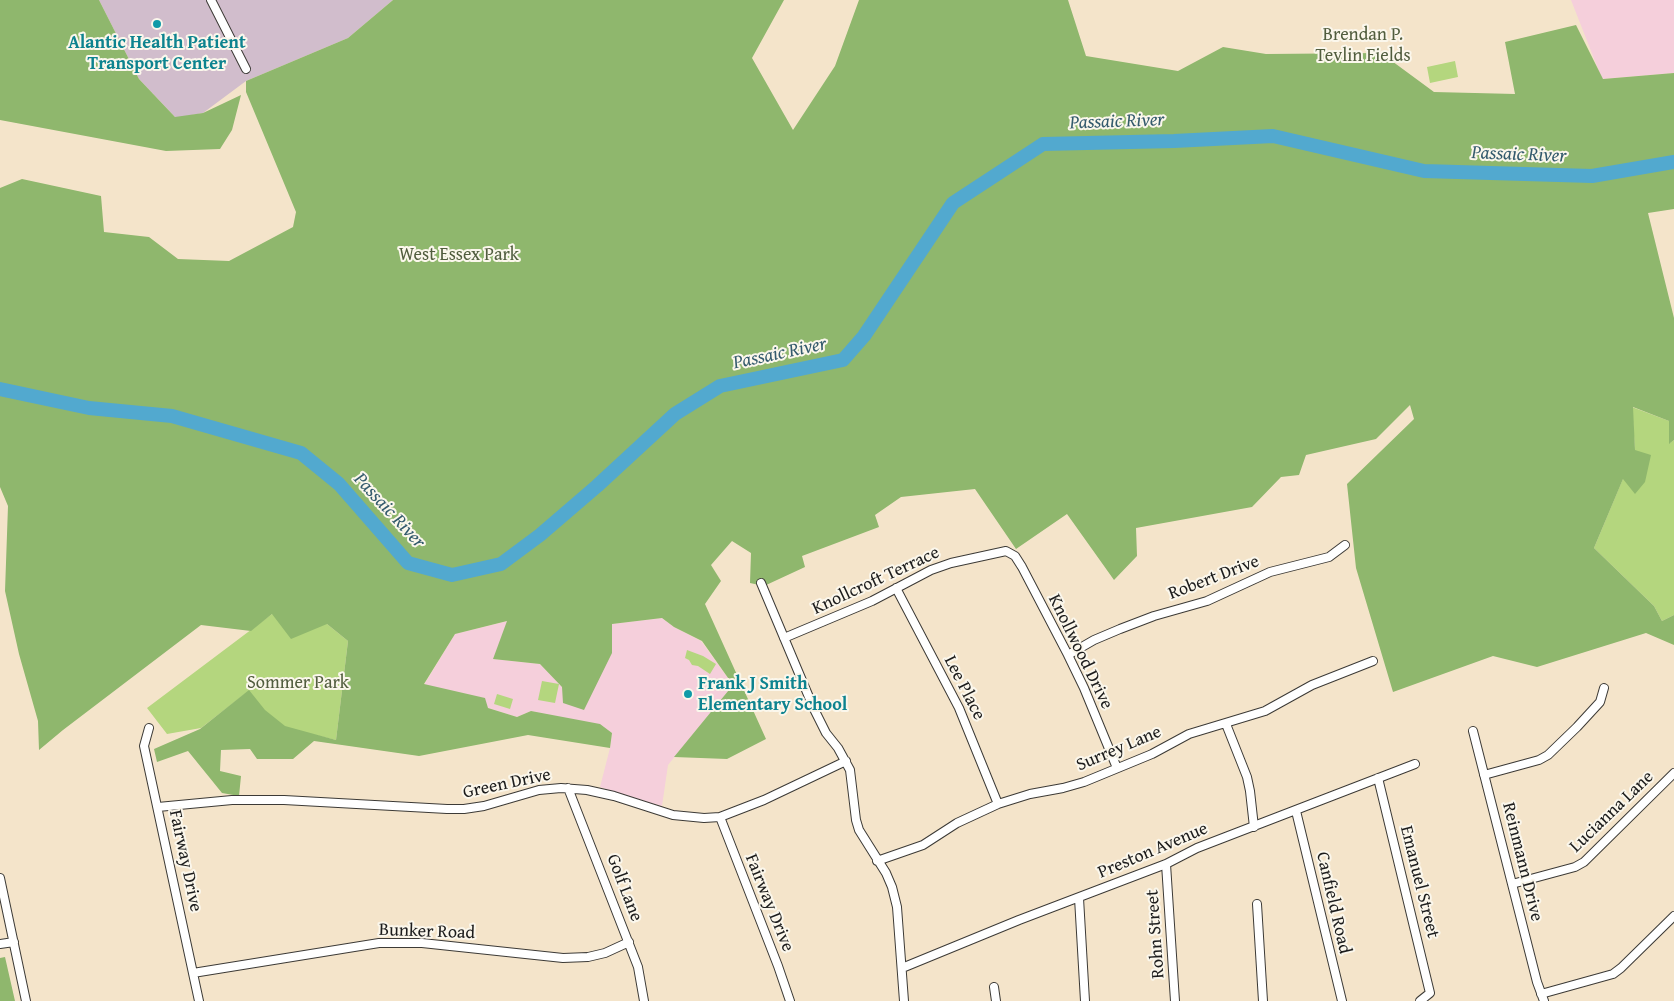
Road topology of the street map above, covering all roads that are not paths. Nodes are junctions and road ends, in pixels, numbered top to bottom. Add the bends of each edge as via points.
1 (211, 0) edge
2 (246, 69) dead end
3 (1345, 545) dead end
4 (1011, 553) joint
5 (761, 583) dead end
6 (896, 588) junction
7 (784, 638) junction
8 (1068, 655) junction
9 (1373, 660) dead end
10 (1604, 688) dead end
11 (1226, 724) junction
12 (149, 728) dead end
13 (1473, 731) dead end
14 (846, 761) junction
15 (1415, 764) dead end
16 (1117, 768) junction
17 (1674, 773) edge
18 (1484, 775) junction
19 (1378, 778) junction
20 (568, 788) junction
21 (998, 804) junction
22 (158, 807) junction
23 (1296, 811) junction
24 (720, 817) junction
25 (1254, 827) junction
26 (878, 860) junction
27 (1166, 864) junction
28 (0, 878) edge
29 (1512, 884) junction
30 (1079, 898) junction
31 (1257, 904) dead end
32 (1674, 916) edge
33 (14, 942) junction
34 (628, 942) junction
35 (0, 944) edge
36 (902, 968) junction
37 (193, 973) junction
38 (994, 987) dead end
39 (1542, 997) edge
40 (26, 1001) edge
41 (199, 1001) edge
42 (644, 1001) edge
43 (790, 1001) edge
44 (904, 1001) edge
45 (996, 1001) edge
46 (1085, 1001) edge
47 (1175, 1001) edge
48 (1263, 1001) edge
49 (1342, 1001) edge
50 (1420, 1001) edge

1 - 2 street
3 - 8 street, Robert Drive via 1329,557 1270,572 1207,601 1120,629
4 - 6 street, Knollcroft Terrace via 1006,551 951,563
4 - 8 street, Knollwood Drive via 1022,567
5 - 7 street
6 - 7 street, Knollcroft Terrace via 848,613
6 - 21 street, Lee Place via 959,708
7 - 14 street via 826,733
8 - 16 street, Knollwood Drive
9 - 11 street, Surrey Lane via 1312,685 1265,711
10 - 18 street via 1600,702 1548,755
11 - 16 street, Surrey Lane via 1189,734
11 - 25 street via 1247,777
12 - 22 street, Fairway Drive via 144,746
13 - 18 street, Reinmann Drive
14 - 24 street, Green Drive
14 - 26 street via 853,784 859,830
15 - 19 street, Preston Avenue
16 - 21 street, Surrey Lane via 1077,784
17 - 29 street, Lucianna Lane via 1584,862
18 - 29 street, Reinmann Drive
19 - 23 street, Preston Avenue
19 - 50 street, Emanuel Street via 1430,993
20 - 22 street, Green Drive via 539,790 464,809 284,800 232,800
20 - 24 street, Green Drive via 614,796 680,816
20 - 34 street, Golf Lane
21 - 26 street, Surrey Lane via 957,823 923,845
22 - 37 street, Fairway Drive
23 - 25 street, Preston Avenue
23 - 49 street, Canfield Road
24 - 43 street, Fairway Drive
25 - 27 street, Preston Avenue via 1197,848
26 - 36 street via 895,896
27 - 30 street, Preston Avenue
27 - 47 street, Rohn Street
28 - 33 street
29 - 39 street, Reinmann Drive
30 - 36 street, Preston Avenue
30 - 46 street
31 - 48 street
32 - 39 street via 1613,974
33 - 35 street
33 - 40 street
34 - 37 street, Bunker Road via 605,953 563,958 422,943 379,943
34 - 42 street, Golf Lane via 641,977
36 - 44 street
37 - 41 street, Fairway Drive
38 - 45 street

